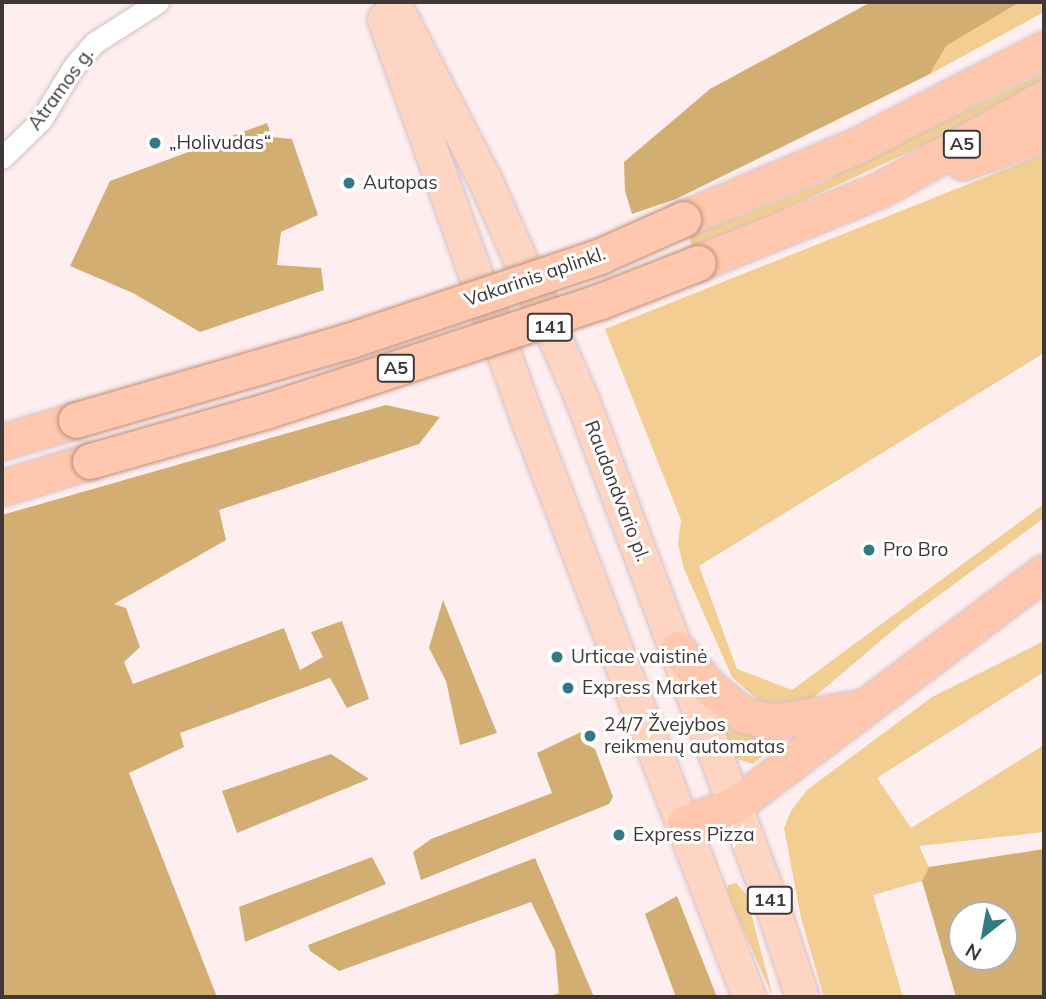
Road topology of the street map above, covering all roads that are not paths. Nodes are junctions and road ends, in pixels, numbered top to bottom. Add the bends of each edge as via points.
1 (158, 2) edge
2 (378, 2) edge
3 (393, 2) edge
4 (1044, 49) edge
5 (1044, 98) edge
6 (1044, 134) edge
7 (2, 159) edge
8 (880, 190) junction
9 (2, 442) edge
10 (2, 488) edge
11 (1044, 572) edge
12 (677, 649) junction
13 (865, 706) junction
14 (735, 805) junction
15 (685, 824) junction
16 (749, 997) edge
17 (802, 997) edge

1 - 7 street, Atramos g. via 94,44 74,66 41,120
2 - 15 main road, 141 via 530,426
3 - 12 main road, Raudondvario pl. / 141 via 484,178 581,397
4 - 9 highway, Vakarinis aplinkl. / A5, bridge via 856,146 600,256 348,341
5 - 8 highway, A5
6 - 8 highway
8 - 10 highway, A5, bridge via 601,300 279,407
11 - 13 highway
12 - 13 highway via 710,688 744,715 773,722
12 - 14 main road, Raudondvario pl. / 141
13 - 14 highway
14 - 15 highway
14 - 17 main road, Raudondvario pl. / 141
15 - 16 main road, 141

